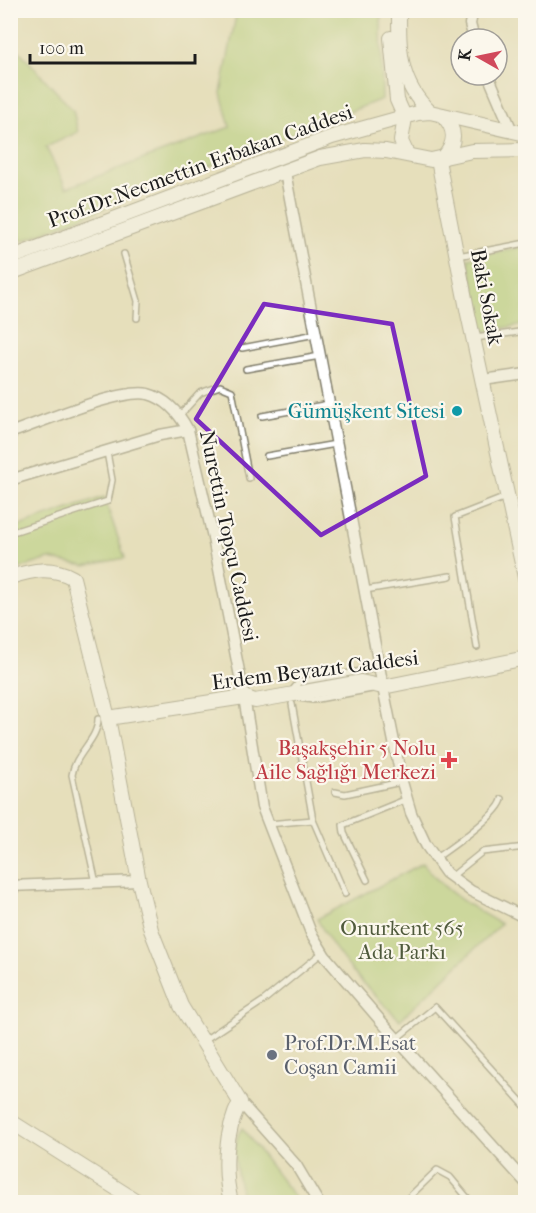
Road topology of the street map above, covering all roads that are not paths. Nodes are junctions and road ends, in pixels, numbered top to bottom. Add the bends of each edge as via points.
1 (390, 10) edge
2 (399, 10) edge
3 (473, 10) edge
4 (471, 27) edge
5 (494, 87) edge
6 (436, 114) junction
7 (405, 118) junction
8 (519, 133) edge
9 (525, 150) edge
10 (410, 156) junction
11 (440, 159) junction
12 (285, 172) junction
13 (525, 243) edge
14 (124, 254) dead end
15 (458, 256) junction
16 (10, 258) edge
17 (10, 273) edge
18 (137, 318) dead end
19 (525, 331) edge
20 (316, 334) junction
21 (473, 339) junction
22 (242, 348) dead end
23 (320, 356) junction
24 (246, 369) dead end
25 (525, 374) edge
26 (483, 380) junction
27 (330, 404) junction
28 (180, 416) junction
29 (262, 416) dead end
30 (188, 430) junction
31 (10, 433) edge
32 (338, 444) junction
33 (107, 452) junction
34 (267, 456) dead end
35 (249, 478) dead end
36 (10, 480) edge
37 (508, 496) junction
38 (10, 530) edge
39 (523, 554) edge
40 (450, 576) dead end
41 (10, 577) edge
42 (525, 582) edge
43 (365, 590) junction
44 (477, 647) dead end
45 (525, 658) edge
46 (379, 668) junction
47 (383, 687) junction
48 (244, 697) junction
49 (291, 699) junction
50 (103, 718) junction
51 (402, 782) junction
52 (335, 792) dead end
53 (407, 798) junction
54 (502, 800) dead end
55 (313, 820) junction
56 (266, 824) junction
57 (525, 848) edge
58 (435, 859) junction
59 (451, 877) junction
60 (367, 880) dead end
61 (139, 881) junction
62 (96, 883) junction
63 (10, 886) edge
64 (345, 894) dead end
65 (525, 918) edge
66 (323, 952) junction
67 (396, 1039) junction
68 (202, 1042) junction
69 (240, 1102) junction
70 (525, 1107) edge
71 (10, 1121) edge
72 (523, 1176) edge
73 (138, 1203) edge
74 (231, 1203) edge
75 (318, 1203) edge
76 (404, 1203) edge
77 (471, 1203) edge

1 - 7 street via 392,71
2 - 6 street via 405,75 415,98
3 - 4 street
5 - 8 street
6 - 7 street
6 - 8 street
6 - 11 street via 453,128 454,136
7 - 10 street via 401,141
7 - 16 street, Prof.Dr.Necmettin Erbakan Caddesi via 332,137
9 - 11 street via 457,154
10 - 11 street
10 - 12 street, Prof.Dr.Necmettin Erbakan Caddesi via 357,151 320,158
11 - 15 street, Baki Sokak
12 - 17 street, Prof.Dr.Necmettin Erbakan Caddesi
12 - 20 street
13 - 15 lane
14 - 18 lane via 138,301
15 - 21 street, Baki Sokak
19 - 21 lane
20 - 22 lane
20 - 23 street
21 - 26 street, Baki Sokak
23 - 24 lane
23 - 27 street
25 - 26 street
26 - 37 street, Baki Sokak
27 - 29 lane
27 - 32 street
28 - 30 street, Nurettin Topçu Caddesi
28 - 31 street, Nurettin Topçu Caddesi via 159,398 131,393
28 - 35 lane via 200,393 219,386 232,391
30 - 33 street
30 - 48 street, Nurettin Topçu Caddesi
32 - 34 lane
32 - 43 street
33 - 36 street
33 - 38 lane via 112,480 108,501
37 - 39 street, Baki Sokak
37 - 44 lane via 455,517
39 - 42 street, Baki Sokak
40 - 43 lane
41 - 50 street via 45,569 73,578
43 - 46 street
45 - 47 street, Erdem Beyazıt Caddesi
46 - 47 street
46 - 49 lane via 299,682
47 - 49 street, Erdem Beyazıt Caddesi via 362,682
47 - 51 street
48 - 49 street, Erdem Beyazıt Caddesi
48 - 50 street, Erdem Beyazıt Caddesi
48 - 56 street, Nurettin Topçu Caddesi
49 - 55 lane
50 - 61 street
50 - 62 lane via 74,762 72,775
51 - 52 lane via 345,794
51 - 53 street
53 - 58 street
53 - 60 lane via 343,825
54 - 58 lane via 489,817
55 - 56 lane
55 - 64 lane
56 - 66 street, Nurettin Topçu Caddesi via 311,933
57 - 59 lane via 482,852
58 - 59 street
59 - 65 street
61 - 62 street
61 - 68 street via 151,930 181,1006
62 - 63 street
66 - 67 street, Nurettin Topçu Caddesi
66 - 68 lane via 242,1017
67 - 70 lane via 435,1007
67 - 72 street, Nurettin Topçu Caddesi
68 - 69 street
69 - 74 street via 231,1119 227,1144
69 - 75 street via 296,1165
71 - 73 street
76 - 77 lane via 437,1170 450,1177

